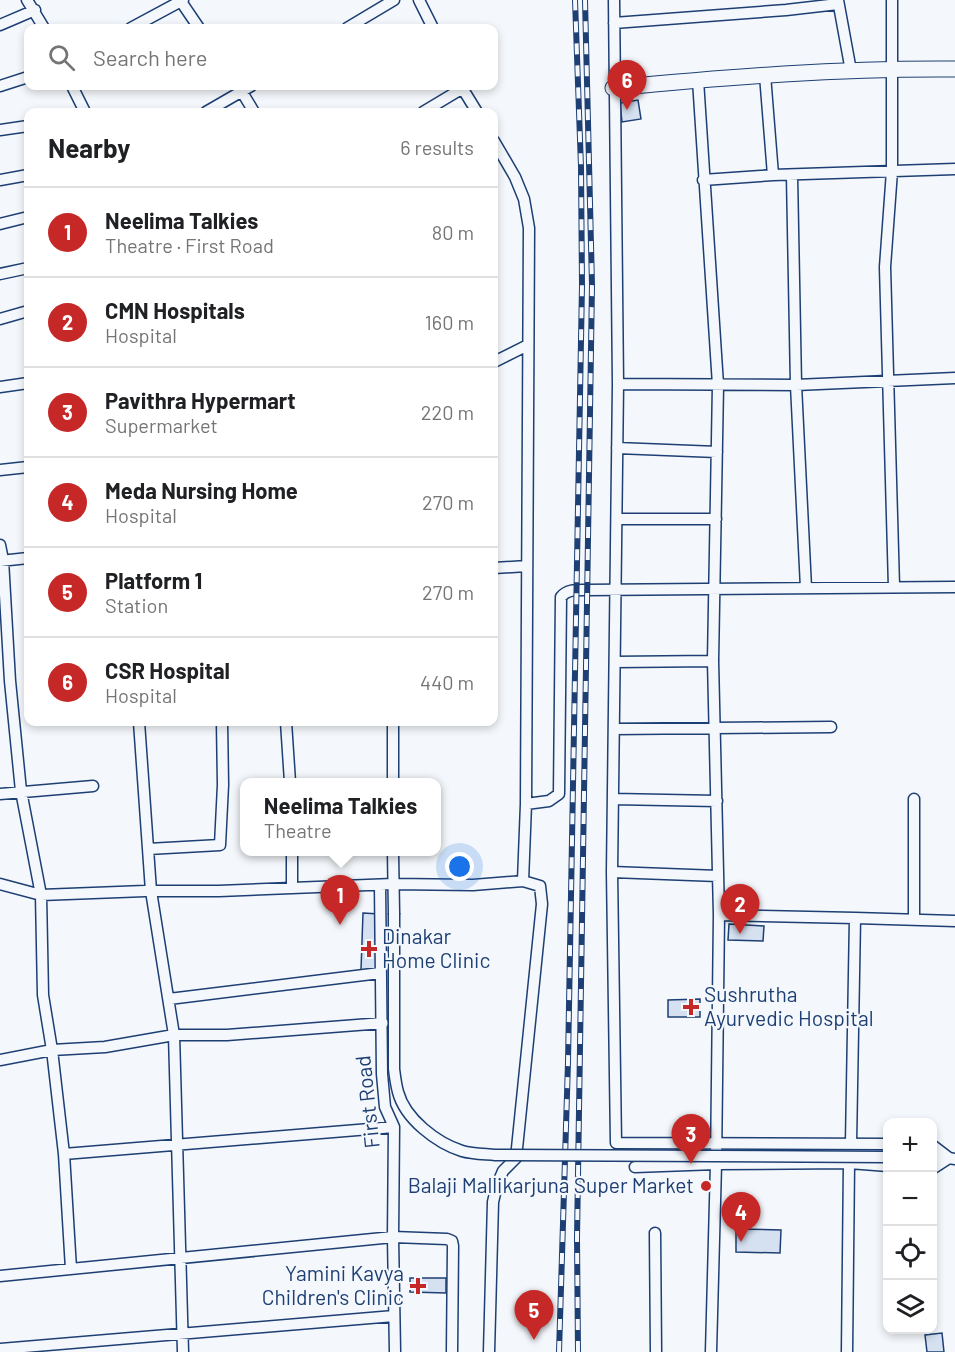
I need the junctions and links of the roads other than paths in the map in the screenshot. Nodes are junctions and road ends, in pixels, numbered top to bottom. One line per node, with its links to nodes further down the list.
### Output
1 (27, 0): 8 (street)
2 (181, 0): 10 (street); 11 (street)
3 (394, 0): 12 (street)
4 (419, 0): 13 (street)
5 (614, 0): 14 (street)
6 (892, 0): 16 (street)
7 (838, 2): 14 (street); 18 (street)
8 (34, 9): 9 (street); 15 (street)
9 (42, 24)
10 (137, 24)
11 (197, 24)
12 (354, 24)
13 (431, 24)
14 (614, 24): 23 (street)
15 (0, 25)
16 (891, 68): 17 (street); 18 (street); 38 (street)
17 (955, 69)
18 (851, 70): 19 (street)
19 (765, 75): 21 (street); 39 (street)
20 (24, 78): 22 (street)
21 (698, 80): 23 (street); 43 (street)
22 (0, 86)
23 (613, 88): 55 (street)
24 (74, 90): 29 (street)
25 (239, 90): 30 (street)
26 (245, 90): 31 (street)
27 (457, 90): 32 (street)
28 (464, 90): 33 (street)
29 (82, 108)
30 (212, 108)
31 (252, 108)
32 (429, 108)
33 (475, 108)
34 (24, 127): 35 (street)
35 (0, 130)
36 (498, 148): 50 (street)
37 (955, 169): 38 (street)
38 (892, 171): 41 (street); 53 (street)
39 (773, 175): 41 (street); 43 (street)
40 (24, 176): 42 (street)
41 (792, 176): 57 (street)
42 (0, 180)
43 (703, 180): 56 (street)
44 (24, 218): 45 (street)
45 (0, 224)
46 (24, 269): 47 (street)
47 (0, 274)
48 (24, 311): 49 (street)
49 (0, 319)
50 (528, 345): 51 (street); 68 (street)
51 (498, 360)
52 (955, 378): 53 (street)
53 (888, 382): 57 (street); 70 (street)
54 (24, 384): 58 (street)
55 (618, 384): 56 (street); 59 (street)
56 (718, 385): 57 (street); 60 (street)
57 (796, 385): 73 (street)
58 (0, 387)
59 (617, 448): 60 (street); 63 (street)
60 (717, 452): 64 (street)
61 (24, 467): 62 (street)
62 (0, 470)
63 (617, 519): 64 (street); 74 (street)
64 (716, 519): 72 (street)
65 (0, 545): 67 (street)
66 (24, 558): 67 (street)
67 (2, 560): 77 (street)
68 (527, 566): 69 (street); 93 (street)
69 (498, 568)
70 (894, 587): 71 (street); 73 (street)
71 (955, 587)
72 (714, 588): 73 (street); 74 (street); 75 (street)
73 (806, 588)
74 (614, 589): 76 (street); 93 (street)
75 (713, 661): 76 (street); 84 (street)
76 (615, 662): 83 (street)
77 (5, 681): 88 (street)
78 (139, 726): 94 (street)
79 (222, 726): 94 (street)
80 (286, 726): 85 (street)
81 (393, 726): 86 (street)
82 (831, 727): 84 (street)
83 (614, 729): 84 (street); 90 (street)
84 (715, 730): 92 (street)
85 (290, 778)
86 (393, 778)
87 (93, 786): 88 (street)
88 (21, 791): 89 (street); 105 (street)
89 (0, 794)
90 (613, 799): 92 (street); 97 (street)
91 (915, 799): 108 (street)
92 (717, 801): 98 (street)
93 (526, 804): 99 (street)
94 (148, 849): 104 (street)
95 (292, 856): 103 (street)
96 (393, 856): 101 (street)
97 (612, 872): 98 (street); 117 (street)
98 (718, 876): 106 (street)
99 (523, 881): 101 (street); 142 (street)
100 (0, 884): 105 (street)
101 (393, 884): 102 (street); 123 (street, bridge)
102 (380, 885): 103 (street); 110 (street, First Road)
103 (292, 888): 104 (street)
104 (151, 891): 105 (street); 111 (street)
105 (41, 895): 114 (street)
106 (719, 915): 107 (street); 117 (street)
107 (855, 918): 108 (street); 118 (street)
108 (914, 920): 109 (street)
109 (955, 921)
110 (380, 973): 111 (street); 112 (street, First Road)
111 (168, 999): 113 (street)
112 (383, 1023): 113 (street); 116 (street, First Road)
113 (174, 1035): 114 (street); 120 (street)
114 (52, 1050): 115 (street); 122 (street)
115 (0, 1060)
116 (394, 1127): 120 (street); 132 (street, First Road)
117 (716, 1143): 118 (street); 127 (street)
118 (851, 1143): 119 (street)
119 (883, 1144)
120 (176, 1145): 122 (street); 133 (street)
121 (937, 1148): 125 (street)
122 (64, 1154): 134 (street)
123 (883, 1157)
124 (937, 1158): 125 (street)
125 (952, 1159): 130 (street)
126 (849, 1163): 127 (street); 128 (street); 145 (street)
127 (716, 1164): 129 (street); 144 (street)
128 (883, 1166)
129 (635, 1167)
130 (937, 1167)
131 (655, 1233): 143 (street)
132 (393, 1237): 133 (street); 136 (street, First Road); 141 (street)
133 (180, 1258): 134 (street); 137 (street)
134 (71, 1269): 135 (street)
135 (0, 1276)
136 (394, 1316): 137 (street); 140 (street, First Road)
137 (182, 1332): 138 (street); 139 (street)
138 (0, 1349)
139 (183, 1352)
140 (395, 1352)
141 (452, 1352)
142 (489, 1352)
143 (656, 1352)
144 (711, 1352)
145 (847, 1352)

